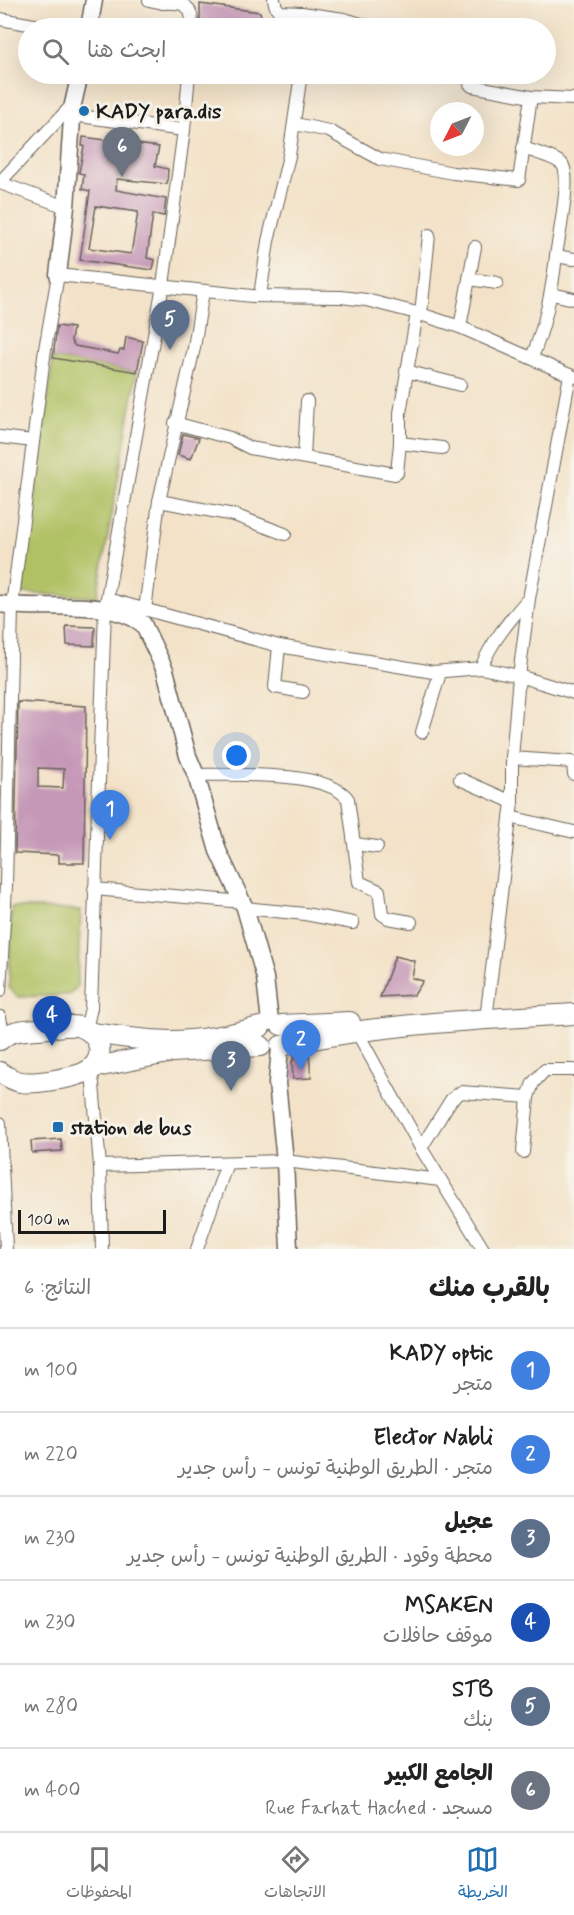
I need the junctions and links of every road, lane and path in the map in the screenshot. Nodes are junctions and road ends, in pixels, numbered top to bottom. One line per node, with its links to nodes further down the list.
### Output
1 (94, 0): 6 (street)
2 (149, 0): 4 (street)
3 (274, 0): 5 (street)
4 (164, 2): 7 (street)
5 (302, 13): 8 (street); 9 (street)
6 (91, 18)
7 (193, 18)
8 (302, 18)
9 (337, 18)
10 (0, 19): 11 (street)
11 (18, 22)
12 (78, 84): 18 (street)
13 (188, 84): 20 (street)
14 (300, 84): 19 (street)
15 (470, 84): 16 (street)
16 (531, 97): 17 (street); 21 (street)
17 (574, 99)
18 (73, 109): 20 (street); 22 (street); 24 (street)
19 (295, 124): 21 (street); 35 (street)
20 (184, 130): 32 (street)
21 (524, 148): 23 (street)
22 (0, 182): 24 (street)
23 (570, 195): 27 (street)
24 (66, 207): 29 (street)
25 (429, 235): 37 (street)
26 (475, 247): 30 (street)
27 (556, 256): 28 (street); 34 (street)
28 (574, 259)
29 (58, 275): 32 (street); 46 (street)
30 (470, 279): 31 (street); 38 (street)
31 (496, 283)
32 (163, 285): 33 (street); 53 (street)
33 (203, 291): 35 (street); 44 (street)
34 (552, 294): 36 (street); 39 (street)
35 (260, 296): 37 (street)
36 (574, 299)
37 (419, 314): 38 (street); 40 (street)
38 (460, 327): 39 (street)
39 (532, 357): 41 (street)
40 (406, 371): 42 (street); 47 (street)
41 (572, 376): 52 (street)
42 (460, 385)
43 (307, 401): 49 (street)
44 (175, 423): 49 (street); 50 (street)
45 (0, 437): 46 (street)
46 (33, 441): 54 (street)
47 (400, 442): 48 (street); 49 (street)
48 (442, 448)
49 (304, 457)
50 (159, 501): 51 (street); 55 (street)
51 (285, 534)
52 (529, 599): 57 (street); 59 (street)
53 (106, 604): 54 (street); 55 (street); 65 (street); 73 (street)
54 (6, 605): 72 (street)
55 (145, 610): 56 (street)
56 (279, 646): 58 (street); 60 (street)
57 (481, 668): 58 (street); 59 (street)
58 (440, 673): 62 (street)
59 (519, 676): 61 (street); 63 (street)
60 (303, 693)
61 (574, 693)
62 (422, 732)
63 (512, 758): 64 (street); 67 (street)
64 (574, 774)
65 (196, 775): 70 (street); 74 (street)
66 (460, 779): 67 (street)
67 (512, 801): 68 (street)
68 (510, 817): 69 (street); 79 (street)
69 (574, 832)
70 (355, 844): 71 (street); 76 (street)
71 (378, 847)
72 (3, 886): 77 (street)
73 (94, 889): 74 (street); 82 (street)
74 (244, 905): 75 (street); 85 (street)
75 (352, 922)
76 (411, 922)
77 (0, 991)
78 (574, 1006): 79 (main road)
79 (487, 1011): 85 (main road)
80 (574, 1014): 83 (main road)
81 (0, 1017): 84 (street)
82 (88, 1031): 84 (main road); 85 (main road); 86 (main road)
83 (357, 1032): 85 (main road); 91 (street)
84 (2, 1038)
85 (272, 1038): 86 (main road); 93 (street)
86 (89, 1070): 88 (main road); 95 (street)
87 (574, 1070): 89 (street)
88 (1, 1076)
89 (528, 1097): 91 (street); 92 (street)
90 (0, 1123): 96 (street)
91 (421, 1148): 97 (street)
92 (523, 1152)
93 (285, 1161): 94 (street); 97 (street); 101 (street)
94 (227, 1163): 95 (street); 100 (street)
95 (100, 1166): 99 (street)
96 (1, 1176): 98 (street)
97 (440, 1180): 102 (street)
98 (6, 1249)
99 (102, 1249)
100 (197, 1249)
101 (289, 1249)
102 (483, 1249)

